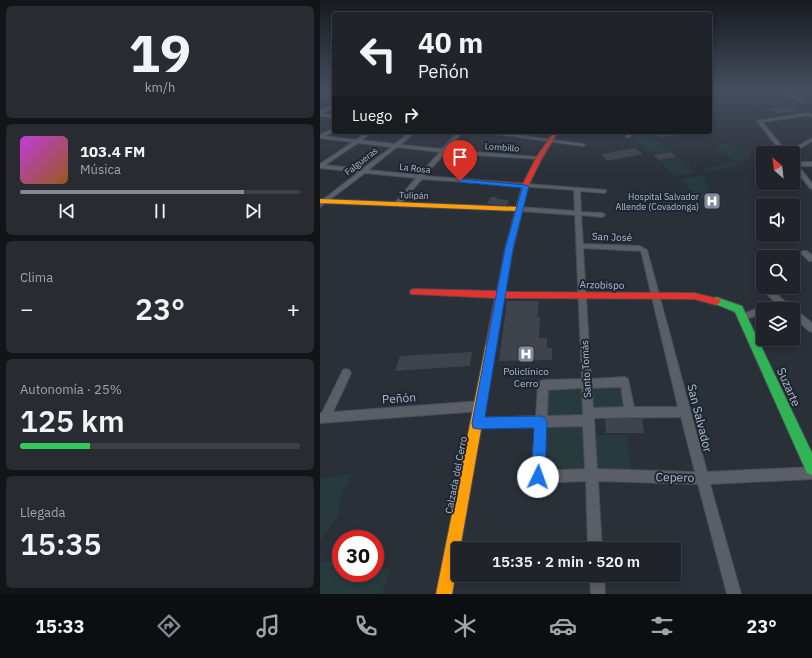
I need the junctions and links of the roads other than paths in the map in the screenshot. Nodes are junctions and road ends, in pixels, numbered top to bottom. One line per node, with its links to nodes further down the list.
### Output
1 (791, 117): 14 (street)
2 (332, 130): 8 (street)
3 (368, 134): 11 (street)
4 (410, 134): 12 (street, Falgueras)
5 (458, 134): 16 (street)
6 (500, 134): 10 (street)
7 (554, 134): 10 (street, Calzada del Cerro)
8 (320, 137): 11 (street, Lombillo)
9 (812, 139): 15 (street)
10 (550, 140): 13 (street); 17 (street, Calzada del Cerro)
11 (357, 141): 12 (street, Lombillo); 20 (street)
12 (396, 145): 16 (street, Lombillo); 21 (street, Falgueras)
13 (583, 145)
14 (779, 146)
15 (800, 146)
16 (443, 151): 17 (street, Lombillo); 23 (street)
17 (539, 158): 24 (street, Calzada del Cerro)
18 (800, 164): 19 (street)
19 (811, 165)
20 (320, 166): 21 (street, La Rosa)
21 (362, 172): 23 (street, La Rosa); 28 (street, Falgueras)
22 (800, 172): 25 (street)
23 (418, 177): 24 (street, La Rosa); 29 (street)
24 (525, 186): 26 (street, La Rosa); 30 (street, Calzada del Cerro)
25 (812, 187)
26 (577, 189): 27 (street, La Rosa); 31 (street, Santo Tomás)
27 (604, 191)
28 (322, 202): 29 (street, Tulipán)
29 (396, 205): 30 (street, Tulipán)
30 (519, 209): 31 (street, Tulipán); 39 (street, Calzada del Cerro)
31 (578, 213): 32 (street, Tulipán); 33 (street, Santo Tomás)
32 (602, 215)
33 (580, 246): 34 (street, San José); 40 (street, Santo Tomás)
34 (642, 248): 41 (street, San Salvador)
35 (804, 253): 36 (street)
36 (812, 259)
37 (414, 292): 39 (street, Arzobispo)
38 (771, 294): 42 (street)
39 (501, 295): 40 (street, Arzobispo); 49 (street, Calzada del Cerro)
40 (581, 296): 41 (street, Arzobispo); 48 (street, Santo Tomás)
41 (656, 296): 44 (street, Arzobispo); 50 (street, San Salvador)
42 (780, 302)
43 (756, 312): 44 (street)
44 (744, 317): 56 (street, Suzarte)
45 (800, 318): 46 (street)
46 (812, 328)
47 (346, 373): 53 (street)
48 (587, 384): 51 (street); 52 (street, Santo Tomás); 54 (street)
49 (481, 406): 53 (street, Peñón); 55 (street, Calzada del Cerro)
50 (685, 412): 51 (street); 59 (street, San Salvador)
51 (630, 413): 52 (street)
52 (588, 417): 54 (street); 58 (street, Santo Tomás)
53 (322, 418)
54 (541, 422): 55 (street); 58 (street, Cepero)
55 (478, 423): 62 (street, Calzada del Cerro)
56 (812, 468)
57 (812, 473): 59 (street, Cepero)
58 (591, 475): 59 (street, Cepero); 60 (street, Santo Tomás)
59 (702, 478): 64 (street, San Salvador)
60 (596, 542)
61 (597, 582): 63 (street)
62 (444, 594)
63 (598, 594)
64 (734, 594)

